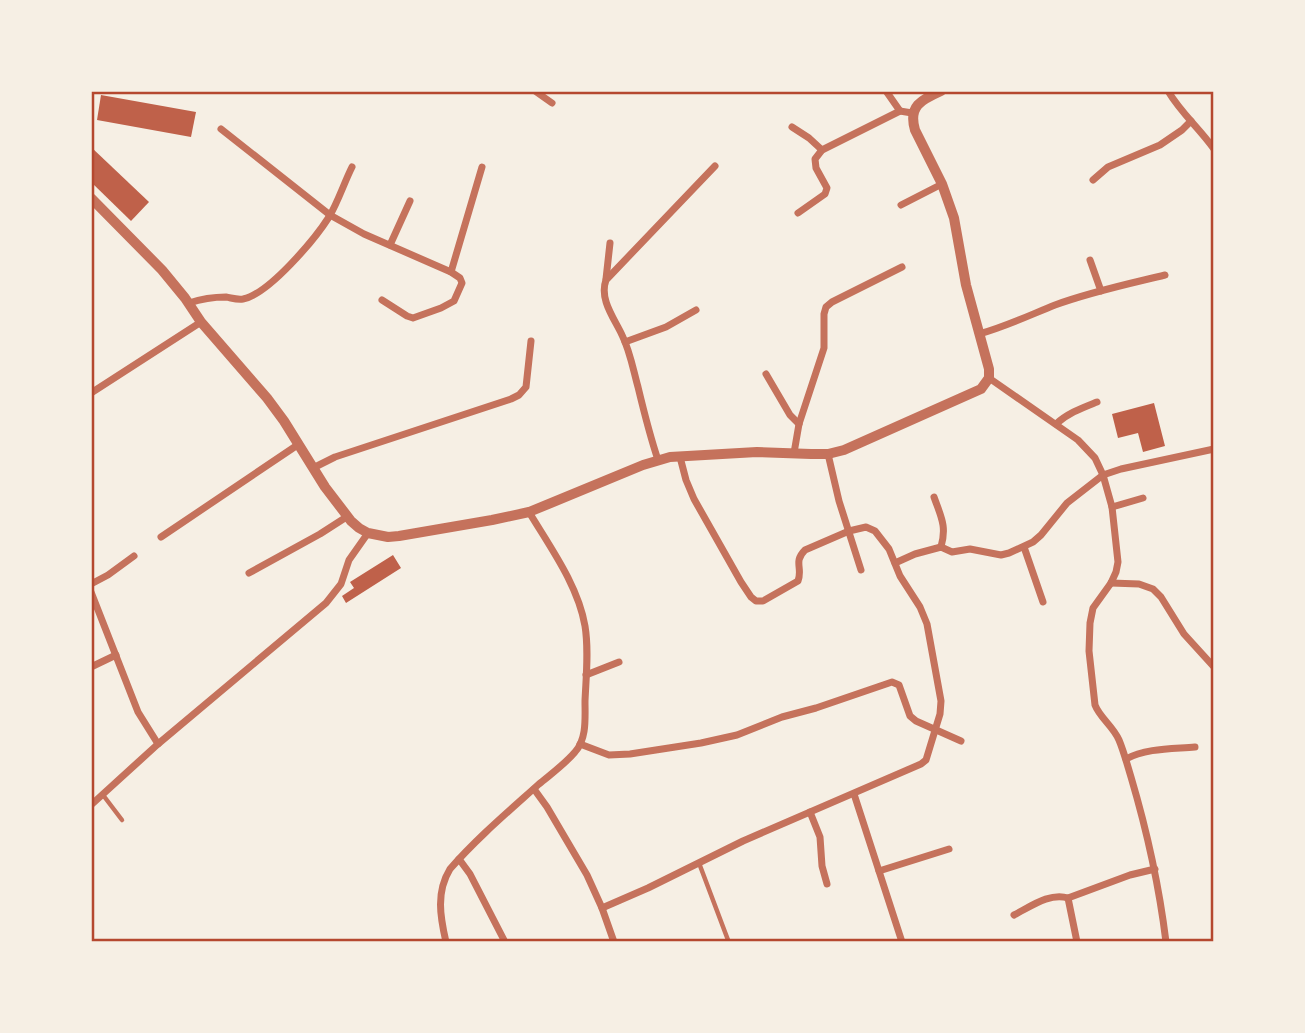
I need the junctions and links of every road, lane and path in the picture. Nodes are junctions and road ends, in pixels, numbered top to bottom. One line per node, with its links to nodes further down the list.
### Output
1 (535, 91): 5 (street)
2 (886, 91): 6 (street)
3 (941, 91): 7 (street)
4 (1168, 91): 8 (street)
5 (552, 103)
6 (900, 111): 7 (street); 12 (street)
7 (912, 113): 17 (street)
8 (1191, 121): 11 (street); 16 (street)
9 (792, 127): 12 (street)
10 (221, 129): 22 (street)
11 (1214, 149)
12 (822, 150): 21 (street)
13 (715, 166): 29 (street)
14 (352, 167): 22 (street)
15 (482, 167): 27 (street)
16 (1093, 180)
17 (942, 184): 20 (street); 35 (street)
18 (91, 198): 32 (street)
19 (410, 201): 24 (street)
20 (901, 205)
21 (798, 213)
22 (330, 215): 24 (street); 32 (street)
23 (610, 243): 29 (street)
24 (390, 245): 27 (street)
25 (1090, 260): 30 (street)
26 (902, 267): 42 (street)
27 (451, 272): 31 (street)
28 (1165, 275): 30 (street)
29 (606, 280): 37 (street)
30 (1101, 291): 35 (street)
31 (382, 300)
32 (189, 303): 34 (street)
33 (696, 310): 37 (street)
34 (201, 322): 40 (street); 44 (street)
35 (979, 334): 39 (street)
36 (531, 341): 50 (street)
37 (625, 342): 49 (street)
38 (766, 374): 42 (street)
39 (989, 379): 43 (street); 47 (street)
40 (91, 393)
41 (1097, 402): 43 (street)
42 (799, 424): 46 (street)
43 (1056, 424): 51 (street)
44 (299, 444): 50 (street); 59 (street)
45 (1214, 449): 51 (street)
46 (794, 453): 47 (street); 48 (street)
47 (828, 454): 57 (street)
48 (680, 457): 49 (street); 57 (street)
49 (658, 460): 55 (street)
50 (313, 468): 56 (street)
51 (1103, 475): 54 (street); 61 (street)
52 (934, 497): 60 (street)
53 (1143, 498): 54 (street)
54 (1112, 507): 66 (street)
55 (529, 512): 58 (street); 74 (street)
56 (348, 516): 58 (street); 65 (street)
57 (849, 531): 63 (street); 64 (street)
58 (368, 533): 77 (street)
59 (161, 537)
60 (941, 547): 61 (street); 63 (street)
61 (1024, 547): 69 (street)
62 (134, 556): 67 (street)
63 (895, 563): 75 (street)
64 (861, 570)
65 (249, 573)
66 (1111, 583): 73 (street); 80 (street)
67 (91, 584)
68 (91, 592): 70 (street)
69 (1044, 602)
70 (116, 655): 72 (street); 77 (street)
71 (619, 662): 74 (street)
72 (91, 667)
73 (1214, 667)
74 (586, 675): 78 (street)
75 (936, 730): 76 (street); 78 (street); 82 (street)
76 (961, 741)
77 (158, 744): 83 (street)
78 (580, 744): 81 (street)
79 (1195, 747): 80 (street)
80 (1126, 759): 90 (street)
81 (534, 789): 88 (street); 94 (street)
82 (854, 794): 85 (street); 91 (street)
83 (103, 795): 84 (street); 86 (lane)
84 (91, 805)
85 (810, 812): 89 (street); 92 (street)
86 (122, 820)
87 (949, 849): 91 (street)
88 (459, 859): 97 (street); 98 (street)
89 (699, 863): 94 (street); 96 (lane)
90 (1156, 869): 93 (street); 102 (street)
91 (879, 871): 100 (street)
92 (827, 884)
93 (1068, 898): 95 (street); 101 (street)
94 (602, 908): 99 (street)
95 (1014, 915)
96 (728, 940)
97 (446, 942)
98 (505, 942)
99 (614, 942)
100 (902, 942)
101 (1077, 942)
102 (1166, 942)

